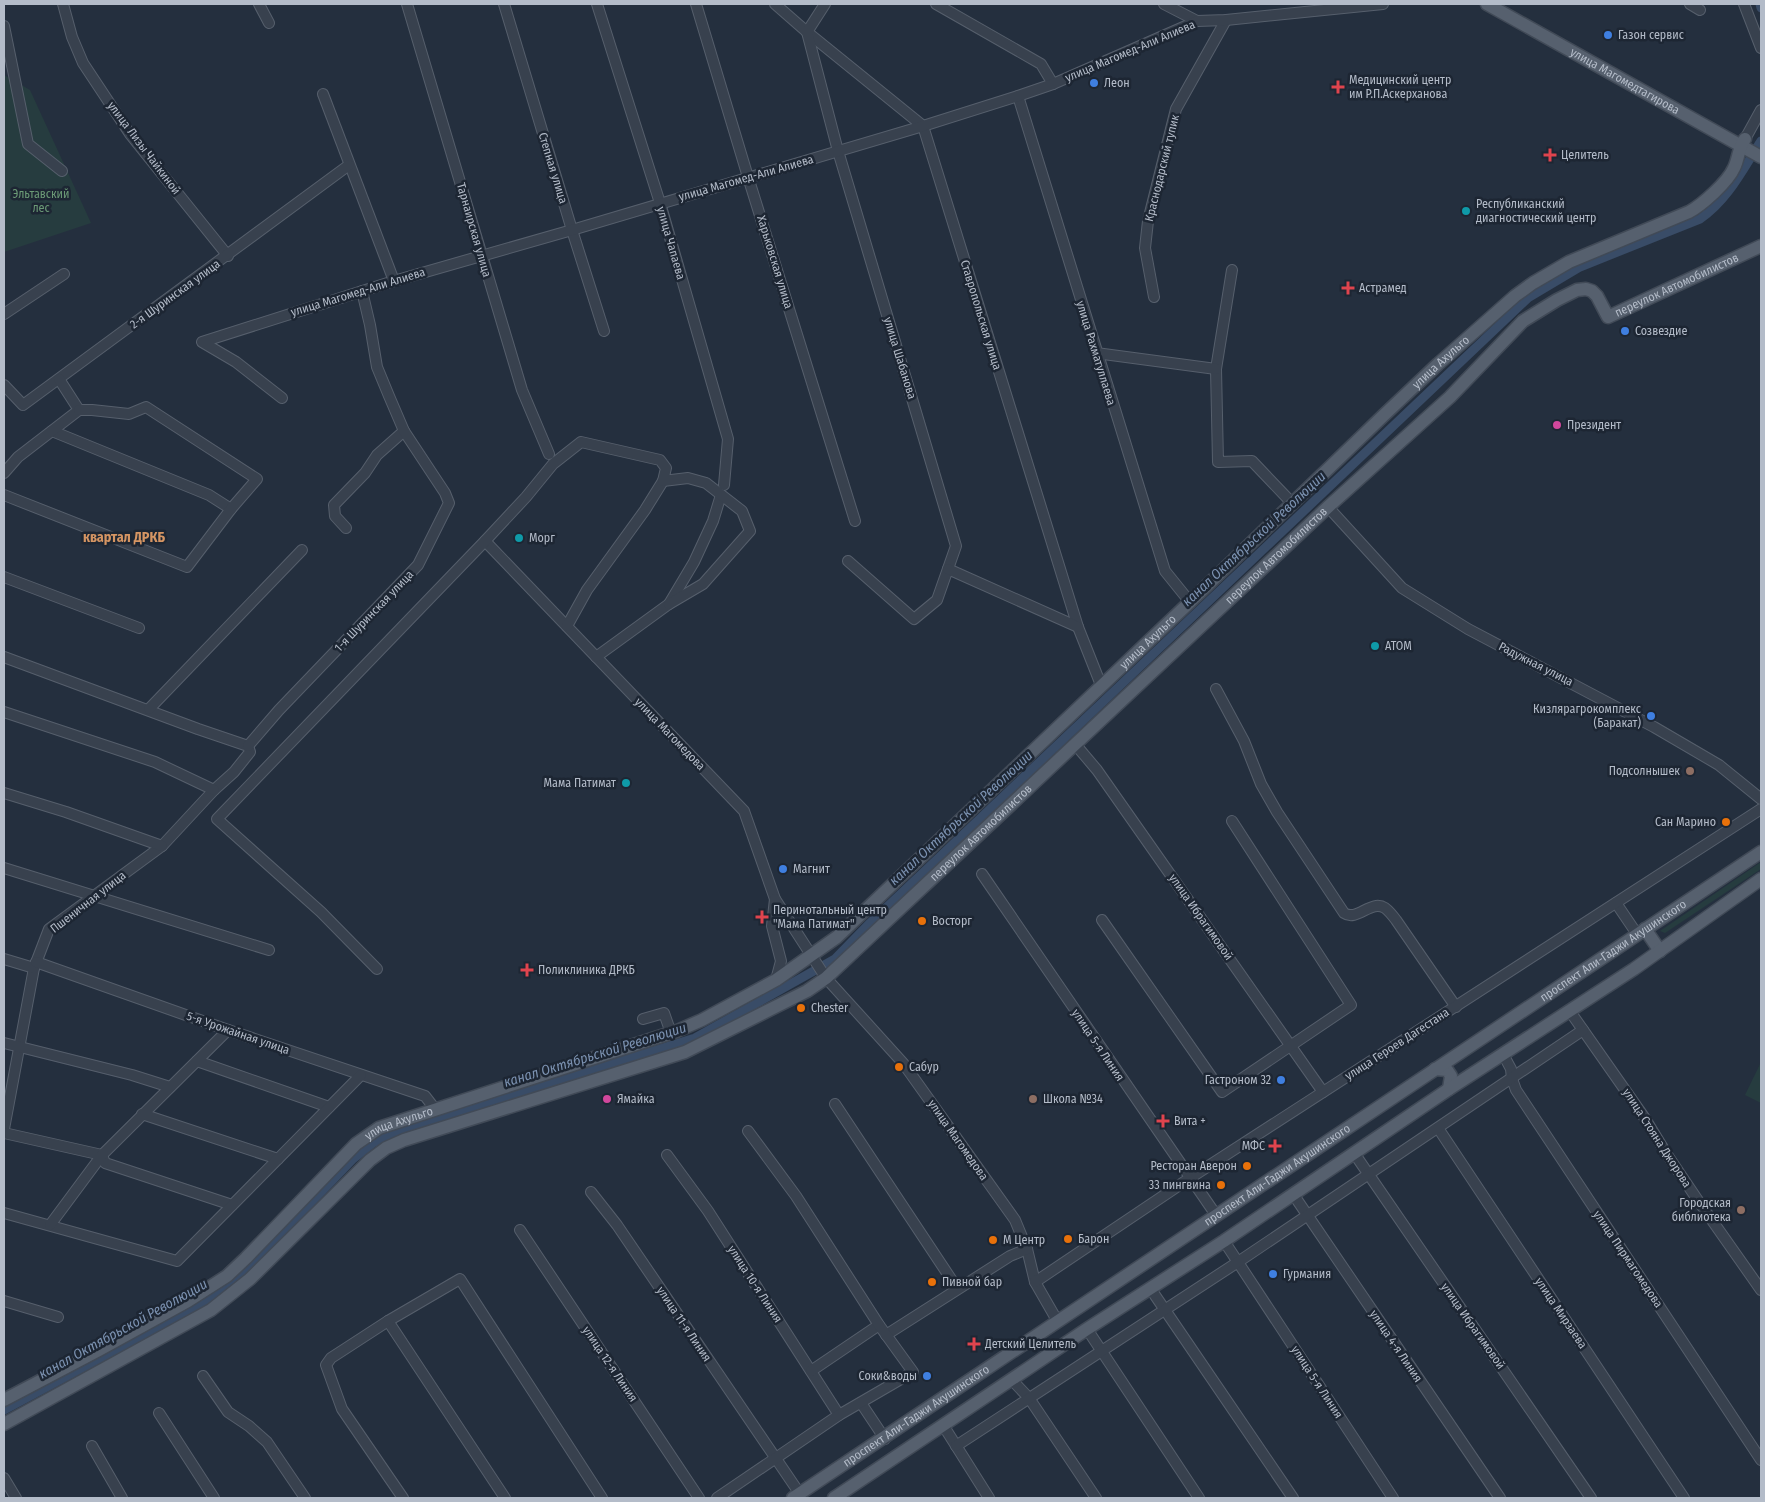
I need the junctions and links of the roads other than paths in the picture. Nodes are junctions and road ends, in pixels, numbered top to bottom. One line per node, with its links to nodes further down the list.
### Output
1 (63, 4): 39 (street, улица Лизы Чайкиной)
2 (259, 4): 21 (street)
3 (408, 4): 40 (street, Тарнаирская улица)
4 (504, 4): 37 (street, Степная улица)
5 (597, 4): 36 (street, улица Чапаева)
6 (696, 4): 35 (street, Харьковская улица)
7 (776, 4): 23 (street)
8 (825, 4): 23 (street)
9 (936, 4): 25 (street)
10 (1164, 4): 20 (street)
11 (1319, 4): 17 (street)
12 (1383, 4): 17 (street, улица Магомед-Али Алиева)
13 (1487, 4): 30 (main road, улица Магомедтагирова)
14 (1505, 4): 30 (main road, улица Магомедтагирова)
15 (1690, 4): 18 (street)
16 (1744, 4): 24 (street)
17 (1329, 10): 19 (street, улица Магомед-Али Алиева)
18 (1700, 10)
19 (1226, 20): 20 (street, улица Магомед-Али Алиева); 45 (street, Краснодарский тупик)
20 (1197, 21): 25 (street, улица Магомед-Али Алиева)
21 (269, 23)
22 (4, 26): 34 (street)
23 (807, 32): 29 (street); 31 (street, улица Шабанова)
24 (1761, 48)
25 (1053, 84): 27 (street, улица Магомед-Али Алиева)
26 (323, 94): 33 (street)
27 (1018, 96): 29 (street, улица Магомед-Али Алиева); 48 (street, улица Рахматуллаева)
28 (1761, 110): 30 (street)
29 (923, 126): 31 (street, улица Магомед-Али Алиева); 74 (street, Ставропольская улица)
30 (1748, 145): 32 (main road, улица Магомедтагирова); 61 (main road, улица Ахульго)
31 (838, 151): 35 (street, улица Магомед-Али Алиева); 69 (street, улица Шабанова)
32 (1761, 157)
33 (349, 165): 39 (street, 2-я Шуринская улица); 43 (street)
34 (62, 171)
35 (748, 177): 36 (street, улица Магомед-Али Алиева); 64 (street, Харьковская улица)
36 (660, 203): 37 (street, улица Магомед-Али Алиева); 59 (street, улица Чапаева)
37 (572, 230): 40 (street, улица Магомед-Али Алиева); 47 (street, Степная улица)
38 (1761, 246): 62 (main road, переулок Автомобилистов)
39 (228, 256): 50 (street, 2-я Шуринская улица)
40 (482, 256): 43 (street, улица Магомед-Али Алиева); 56 (street, Тарнаирская улица)
41 (1232, 270): 49 (street)
42 (64, 274): 46 (street)
43 (394, 281): 44 (street, улица Магомед-Али Алиева)
44 (362, 291): 52 (street, улица Магомед-Али Алиева); 55 (street, 1-я Шуринская улица)
45 (1154, 297)
46 (4, 314)
47 (604, 331)
48 (1096, 353): 49 (street); 71 (street, улица Рахматуллаева)
49 (1216, 369): 61 (street)
50 (59, 379): 51 (street, 2-я Шуринская улица); 53 (street)
51 (4, 385)
52 (282, 398)
53 (79, 410): 54 (street); 63 (street)
54 (52, 431): 57 (street); 63 (street)
55 (404, 431): 65 (street); 83 (street, 1-я Шуринская улица)
56 (549, 454)
57 (4, 473)
58 (663, 481): 59 (street); 66 (street); 73 (street)
59 (722, 490): 72 (street, улица Чапаева); 72 (street)
60 (4, 495): 63 (street)
61 (1292, 503): 71 (main road, улица Ахульго)
62 (1328, 507): 82 (main road, переулок Автомобилистов); 86 (street, Радужная улица)
63 (231, 509)
64 (855, 520)
65 (346, 528)
66 (485, 541): 73 (street, улица Магомедова); 104 (street)
67 (302, 550): 80 (street)
68 (848, 561): 69 (street, улица Шабанова)
69 (948, 569): 74 (street)
70 (4, 576): 75 (street)
71 (1190, 602): 78 (main road, улица Ахульго)
72 (669, 604): 77 (street)
73 (567, 626): 77 (street, улица Магомедова)
74 (1078, 627): 78 (street, Ставропольская улица)
75 (139, 628)
76 (4, 657): 80 (street)
77 (596, 657): 95 (street, улица Магомедова)
78 (1101, 685): 101 (main road, улица Ахульго)
79 (1216, 689): 107 (street)
80 (149, 709): 83 (street)
81 (4, 712): 84 (street)
82 (1075, 744): 105 (main road, переулок Автомобилистов); 114 (street, улица Ибрагимовой)
83 (249, 749): 84 (street, Пшеничная улица)
84 (214, 790): 89 (street, Пшеничная улица)
85 (4, 793): 89 (street)
86 (1761, 799)
87 (1761, 808): 96 (street, улица Героев Дагестана)
88 (1232, 821): 114 (street)
89 (162, 846): 94 (street, Пшеничная улица)
90 (1761, 852): 98 (main road, проспект Али-Гаджи Акушинского)
91 (4, 868): 94 (street)
92 (982, 874): 136 (street, улица 5-я Линия)
93 (1761, 879): 100 (main road, проспект Али-Гаджи Акушинского)
94 (94, 896): 99 (street); 103 (street, Пшеничная улица)
95 (775, 899): 101 (street, улица Магомедова); 106 (street)
96 (1616, 903): 98 (street); 107 (street, улица Героев Дагестана)
97 (1102, 920): 114 (street)
98 (1641, 932): 100 (main road); 118 (main road, проспект Али-Гаджи Акушинского)
99 (269, 950)
100 (1660, 951): 108 (main road, проспект Али-Гаджи Акушинского)
101 (813, 958): 105 (street, улица Магомедова); 106 (main road, улица Ахульго)
102 (4, 959): 103 (street, 5-я Урожайная улица)
103 (35, 965): 110 (street, 5-я Урожайная улица); 115 (street, Пшеничная улица)
104 (377, 969)
105 (826, 978): 146 (street, улица Магомедова); 169 (main road, переулок Автомобилистов)
106 (776, 980): 112 (main road, улица Ахульго)
107 (1456, 1007): 123 (street, улица Героев Дагестана)
108 (1569, 1010): 111 (street, улица Стояна Джорова); 116 (main road, проспект Али-Гаджи Акушинского)
109 (643, 1019): 112 (street)
110 (228, 1030): 117 (street); 119 (street, 5-я Урожайная улица)
111 (1583, 1030): 120 (street); 151 (street, улица Стояна Джорова)
112 (670, 1033): 126 (main road, улица Ахульго)
113 (4, 1043): 115 (street)
114 (1292, 1046): 123 (street, улица Ибрагимовой)
115 (20, 1047): 121 (street); 129 (street, Пшеничная улица)
116 (1503, 1054): 120 (street, улица Пирмагомедова); 122 (main road, проспект Али-Гаджи Акушинского)
117 (197, 1061): 121 (street); 125 (street)
118 (1435, 1069): 122 (main road); 141 (main road, проспект Али-Гаджи Акушинского)
119 (362, 1075): 125 (street); 126 (street, 5-я Урожайная улица)
120 (1512, 1079): 128 (street); 175 (street, улица Пирмагомедова)
121 (170, 1087): 127 (street)
122 (1449, 1089): 131 (main road, проспект Али-Гаджи Акушинского)
123 (1323, 1092): 136 (street, улица Героев Дагестана)
124 (835, 1104): 149 (street)
125 (329, 1107): 134 (street)
126 (435, 1109): 165 (main road, улица Ахульго)
127 (142, 1114): 132 (street); 134 (street)
128 (1438, 1128): 135 (street); 195 (street, улица Мирзаева)
129 (4, 1131): 132 (street)
130 (748, 1131): 157 (street)
131 (1354, 1153): 135 (street, улица Ибрагимовой); 138 (main road, проспект Али-Гаджи Акушинского)
132 (102, 1155): 139 (street); 143 (street)
133 (667, 1155): 161 (street, улица 10-я Линия)
134 (278, 1159): 139 (street)
135 (1368, 1174): 142 (street); 194 (street, улица Ибрагимовой)
136 (1190, 1178): 141 (street, улица 5-я Линия); 148 (street, улица Героев Дагестана)
137 (591, 1192): 174 (street, улица 11-я Линия)
138 (1293, 1194): 142 (street, улица 4-я Линия); 145 (main road, проспект Али-Гаджи Акушинского)
139 (232, 1205): 143 (street)
140 (4, 1213): 143 (street)
141 (1216, 1215): 156 (main road, проспект Али-Гаджи Акушинского)
142 (1308, 1215): 147 (street); 193 (street, улица 4-я Линия)
143 (50, 1226)
144 (520, 1230): 185 (street, улица 12-я Линия)
145 (1224, 1241): 147 (street, улица 5-я Линия); 150 (main road, проспект Али-Гаджи Акушинского)
146 (1027, 1250): 148 (street, улица Магомедова); 149 (street)
147 (1238, 1262): 153 (street); 192 (street, улица 5-я Линия)
148 (1035, 1282): 156 (street, улица Магомедова)
149 (957, 1288): 159 (street)
150 (1150, 1288): 153 (street); 158 (main road, проспект Али-Гаджи Акушинского)
151 (1761, 1290)
152 (4, 1301): 154 (street)
153 (1165, 1309): 160 (street); 191 (street)
154 (58, 1317)
155 (388, 1321): 182 (street); 183 (street); 184 (street)
156 (1058, 1322): 171 (main road, проспект Али-Гаджи Акушинского)
157 (880, 1324): 159 (street); 161 (street)
158 (1087, 1329): 160 (street); 163 (main road, проспект Али-Гаджи Акушинского)
159 (886, 1334): 166 (street)
160 (1102, 1351): 164 (street); 190 (street)
161 (811, 1371): 168 (street, улица 10-я Линия)
162 (203, 1376): 181 (street)
163 (1012, 1380): 164 (street); 170 (main road, проспект Али-Гаджи Акушинского)
164 (1029, 1398): 173 (street); 189 (street)
165 (4, 1400)
166 (861, 1403): 168 (street); 171 (street)
167 (159, 1413): 180 (street)
168 (839, 1415): 174 (street)
169 (4, 1424)
170 (942, 1425): 173 (street); 187 (main road, проспект Али-Гаджи Акушинского)
171 (884, 1439): 177 (main road, проспект Али-Гаджи Акушинского)
172 (92, 1446): 179 (street)
173 (956, 1446): 188 (street)
174 (776, 1459): 177 (street, улица 11-я Линия); 186 (street)
175 (1761, 1460)
176 (4, 1478): 178 (street)
177 (796, 1496)
178 (16, 1498)
179 (122, 1498)
180 (214, 1498)
181 (305, 1498)
182 (404, 1498)
183 (505, 1498)
184 (602, 1498)
185 (699, 1498)
186 (717, 1498)
187 (834, 1498)
188 (989, 1498)
189 (1096, 1498)
190 (1198, 1498)
191 (1293, 1498)
192 (1393, 1498)
193 (1500, 1498)
194 (1591, 1498)
195 (1684, 1498)

